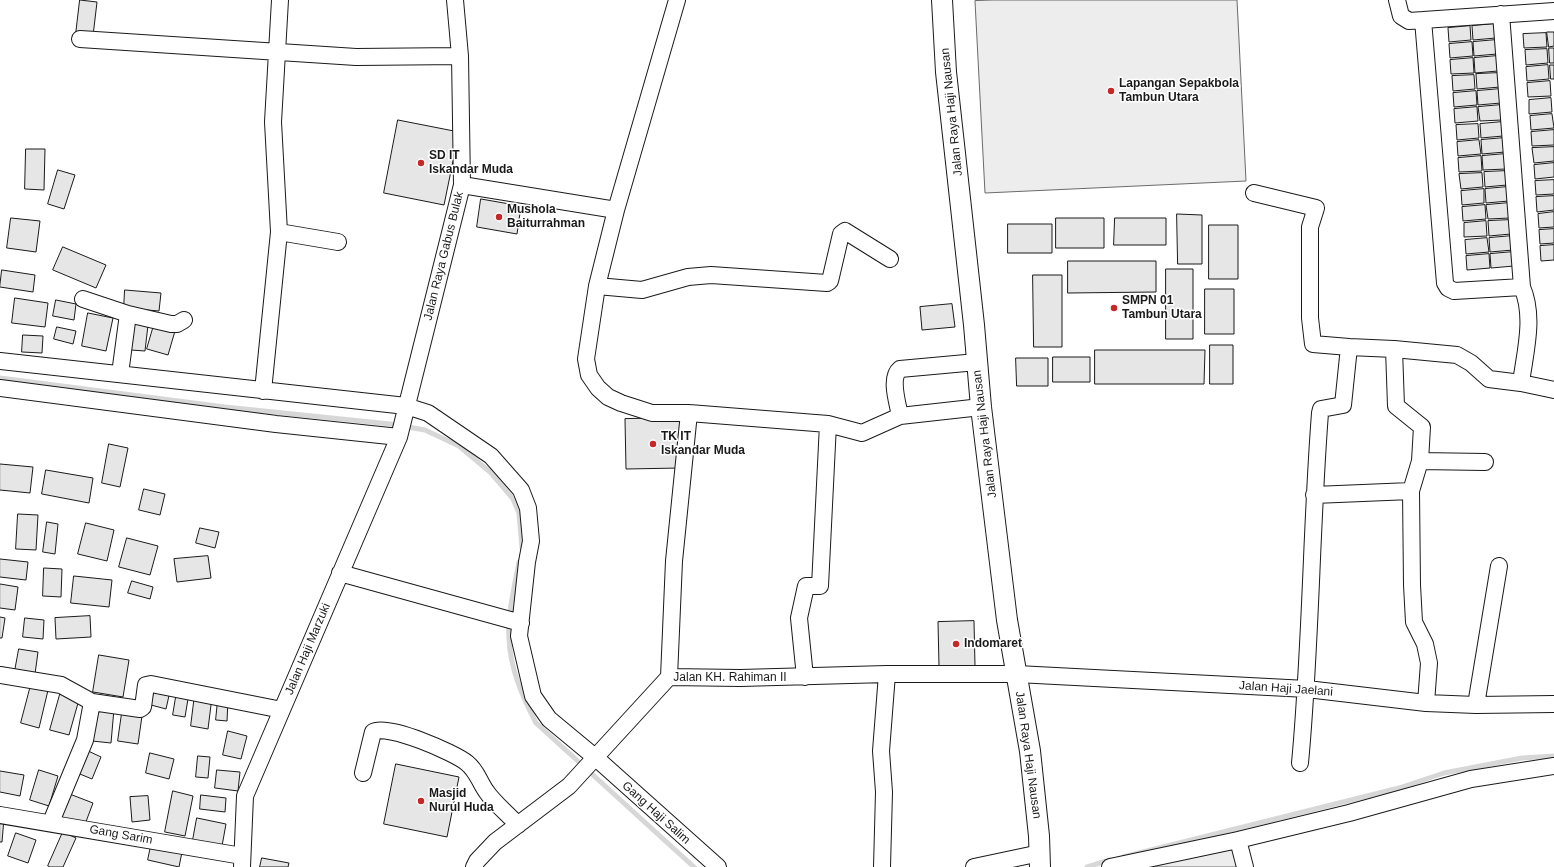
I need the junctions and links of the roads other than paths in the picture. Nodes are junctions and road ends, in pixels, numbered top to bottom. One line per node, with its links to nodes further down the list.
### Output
1 (280, 0): 10 (street)
2 (455, 0): 11 (street, Jalan Raya Gabus Bulak)
3 (677, 0): 14 (street)
4 (942, 0): 26 (street, Jalan Raya Haji Nausan)
5 (1397, 0): 8 (street)
6 (1554, 11): 7 (street)
7 (1501, 14): 8 (street); 19 (street)
8 (1424, 20): 19 (street)
9 (80, 39): 10 (street)
10 (278, 52): 11 (street); 15 (street)
11 (460, 56): 12 (street, Jalan Raya Gabus Bulak)
12 (462, 185): 14 (street); 32 (street, Jalan Raya Gabus Bulak)
13 (1254, 193): 23 (street)
14 (616, 210): 18 (street)
15 (279, 232): 16 (street); 31 (street)
16 (338, 242)
17 (890, 259): 18 (street)
18 (597, 286): 34 (street)
19 (1522, 287): 28 (street)
20 (83, 299): 21 (street)
21 (128, 314): 22 (street); 27 (street)
22 (184, 320)
23 (1349, 347): 24 (street); 41 (street)
24 (1394, 349): 28 (street); 38 (street)
25 (0, 361): 27 (street, Gang Haji Salim)
26 (977, 362): 33 (street, Jalan Raya Haji Nausan); 35 (street)
27 (120, 374): 31 (street, Gang Haji Salim)
28 (1521, 383): 30 (street)
29 (0, 388): 37 (street)
30 (1554, 390)
31 (263, 391): 32 (street, Gang Haji Salim)
32 (406, 406): 37 (street, Jalan Raya Gabus Bulak); 44 (street, Gang Haji Salim)
33 (981, 407): 35 (street); 46 (street, Jalan Raya Haji Nausan)
34 (689, 413): 36 (street); 48 (street)
35 (900, 416): 36 (street)
36 (828, 424): 49 (street)
37 (398, 437): 43 (street, Jalan Haji Marzuki)
38 (1420, 461): 39 (street); 40 (street)
39 (1485, 462)
40 (1411, 491): 41 (street); 52 (street)
41 (1314, 495): 50 (street)
42 (1500, 566): 54 (street)
43 (340, 573): 44 (street); 55 (street, Jalan Haji Marzuki)
44 (521, 623): 56 (street, Gang Haji Salim)
45 (887, 674): 46 (street, Jalan KH. Rahiman II); 49 (street, Jalan KH. Rahiman II); 68 (street)
46 (1017, 674): 50 (street, Jalan Haji Jaelani); 64 (street, Jalan Raya Haji Nausan)
47 (0, 675): 51 (street)
48 (669, 677): 49 (street, Jalan KH. Rahiman II); 56 (street, Jalan KH. Rahiman II)
49 (805, 677)
50 (1307, 689): 52 (street, Jalan Haji Jaelani); 57 (street)
51 (92, 702): 55 (street); 61 (street)
52 (1426, 703): 54 (street, Jalan Haji Jaelani)
53 (1554, 704): 54 (street, Jalan Haji Jaelani)
54 (1476, 705)
55 (282, 710): 65 (street, Jalan Haji Marzuki)
56 (596, 758): 62 (street, Jalan KH. Rahiman II); 67 (street, Gang Haji Salim)
57 (1300, 763)
58 (1554, 766): 63 (street)
59 (363, 773): 62 (street)
60 (0, 814): 61 (street, Gang Sarim)
61 (51, 822): 65 (street, Gang Sarim)
62 (518, 824): 66 (street, Jalan KH. Rahiman II)
63 (1238, 840): 70 (street); 71 (street)
64 (1040, 860): 69 (street)
65 (242, 862)
66 (474, 867)
67 (718, 867)
68 (882, 867)
69 (974, 867)
70 (1110, 867)
71 (1245, 867)

